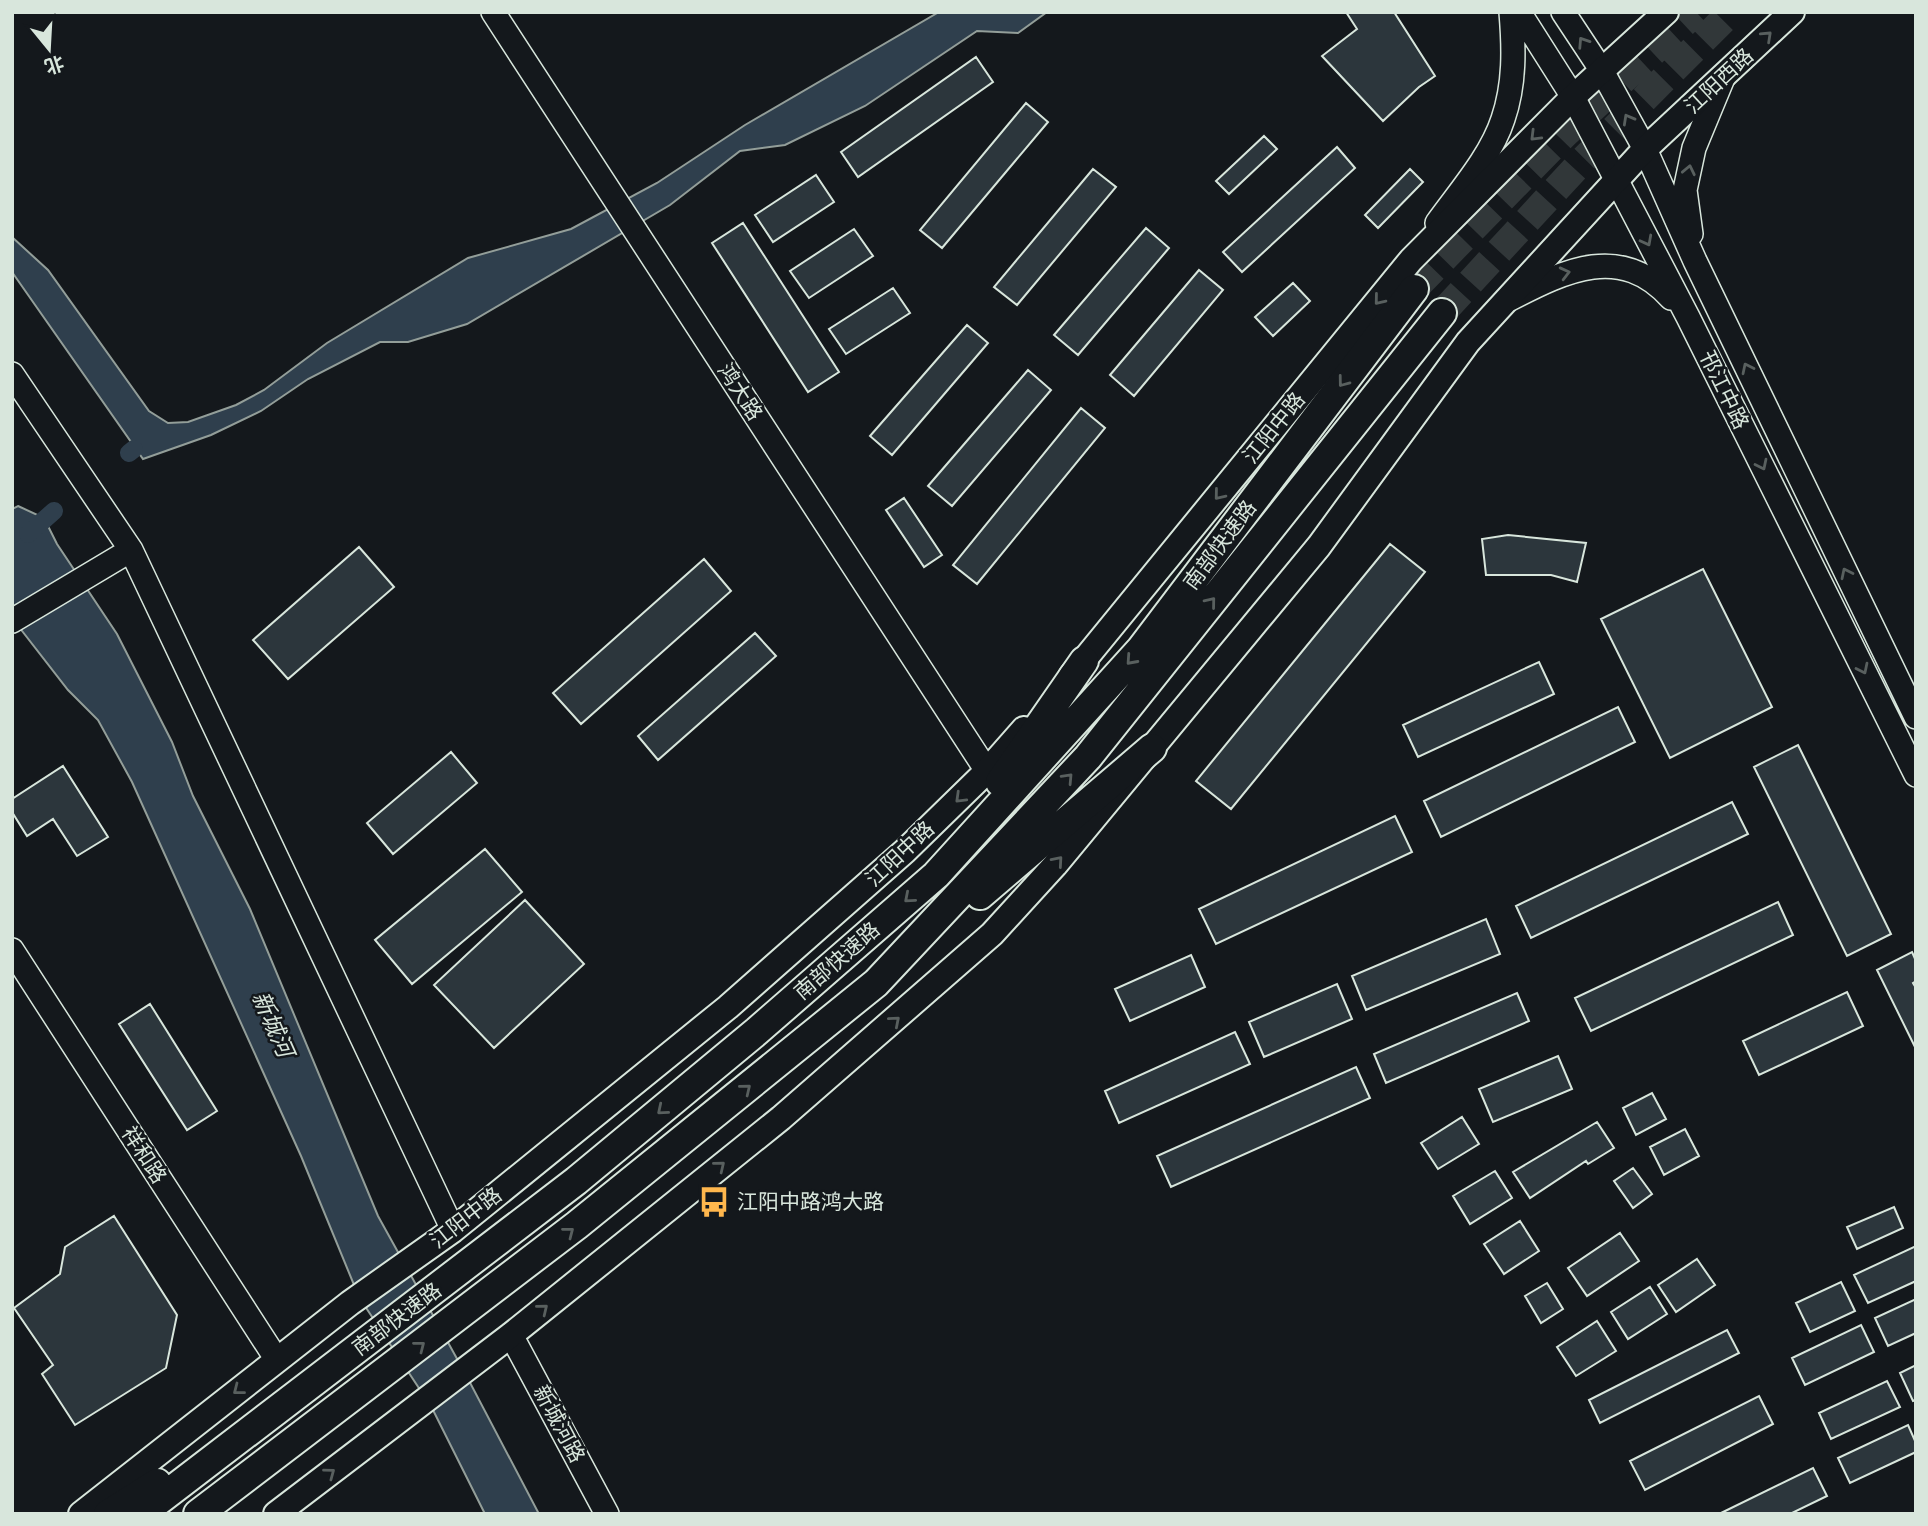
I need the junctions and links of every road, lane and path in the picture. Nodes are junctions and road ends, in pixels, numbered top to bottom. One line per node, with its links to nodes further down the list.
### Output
1 (493, 12): 24 (street, 鸿大路)
2 (1511, 12): 12 (street)
3 (1519, 12): 9 (street, 邗江中路)
4 (1563, 12): 7 (street, 邗江中路, one-way to 4)
5 (1666, 12): 7 (main road)
6 (1793, 12): 8 (main road, 江阳西路, one-way to 6)
7 (1602, 71): 9 (main road, 江阳中路); 10 (street, 邗江中路, one-way to 7)
8 (1723, 78): 10 (main road, 江阳西路); 13 (street, one-way to 8)
9 (1573, 97): 11 (street, 邗江中路); 12 (main road, 江阳中路, one-way to 12)
10 (1645, 149): 11 (main road); 13 (street, 邗江中路)
11 (1615, 181): 15 (main road); 17 (street, 邗江中路, one-way to 17)
12 (1411, 260): 21 (main road, 江阳中路, one-way to 21)
13 (1695, 261): 22 (street, 邗江中路, one-way to 13)
14 (1414, 289): 26 (highway, 南部快速路, one-way to 26)
15 (1504, 302): 17 (street, one-way to 17); 23 (main road)
16 (1442, 313): 28 (highway, 南部快速路, one-way to 16)
17 (1688, 317): 25 (street, 邗江中路, one-way to 25)
18 (12, 374): 19 (street)
19 (131, 550): 20 (street); 29 (street)
20 (12, 621)
21 (1084, 661): 24 (main road, 江阳中路); 26 (highway)
22 (1916, 717)
23 (1152, 748): 28 (highway); 30 (main road, one-way to 23)
24 (987, 771): 29 (main road, 江阳中路, one-way to 29)
25 (1916, 775)
26 (936, 875): 32 (highway, 南部快速路, one-way to 32)
27 (12, 950): 31 (street, 祥和路)
28 (876, 983): 33 (highway, 南部快速路, one-way to 28)
29 (453, 1230): 31 (main road, 江阳中路)
30 (511, 1335): 39 (main road, one-way to 30); 40 (street, 新城河路)
31 (277, 1360): 34 (main road, 江阳中路, one-way to 34)
32 (310, 1385): 35 (highway); 36 (highway, 南部快速路)
33 (332, 1412): 37 (highway, 南部快速路); 38 (highway)
34 (81, 1514)
35 (108, 1514)
36 (141, 1514)
37 (198, 1514)
38 (226, 1514)
39 (276, 1514)
40 (607, 1514)

